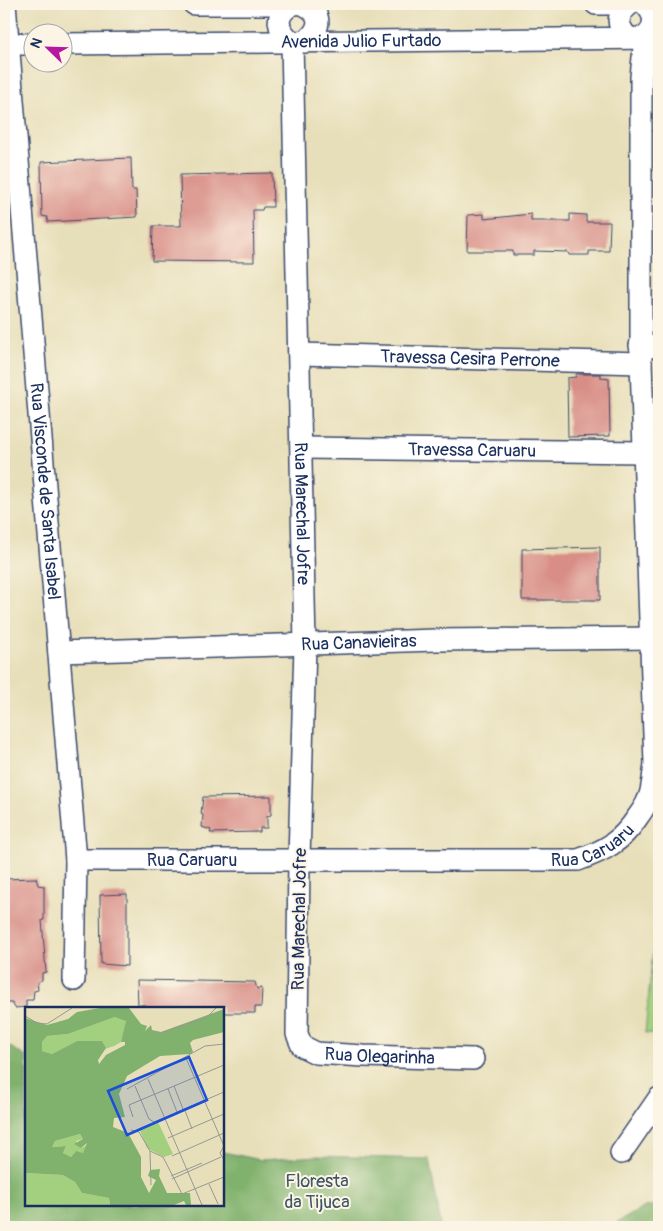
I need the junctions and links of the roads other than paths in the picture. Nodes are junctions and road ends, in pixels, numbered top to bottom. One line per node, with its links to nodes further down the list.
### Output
1 (5, 4): 12 (street, Rua Visconde de Santa Isabel)
2 (194, 4): 3 (street)
3 (292, 4): 4 (street); 11 (street)
4 (296, 4)
5 (303, 4): 11 (street)
6 (596, 4): 7 (street)
7 (630, 4): 10 (street, Rua Caruaru)
8 (646, 4): 9 (street); 10 (street, Rua Caruaru)
9 (659, 4)
10 (644, 38): 11 (street, Avenida Julio Furtado); 15 (street, Rua Caruaru)
11 (299, 42): 14 (street, Avenida Julio Furtado); 16 (street, Rua Marechal Jofre)
12 (7, 44): 13 (street); 21 (street, Rua Visconde de Santa Isabel)
13 (22, 44)
14 (72, 44)
15 (647, 352): 16 (street, Travessa Cesira Perrone); 18 (street, Rua Caruaru)
16 (299, 354): 17 (street, Rua Marechal Jofre)
17 (302, 448): 18 (street, Travessa Caruaru); 20 (street, Rua Marechal Jofre)
18 (642, 452): 19 (street, Rua Caruaru)
19 (654, 638): 20 (street, Rua Canavieiras); 22 (street, Rua Caruaru)
20 (305, 646): 21 (street, Rua Canavieiras); 22 (street, Rua Marechal Jofre)
21 (59, 652): 23 (street, Rua Visconde de Santa Isabel)
22 (299, 859): 23 (street, Rua Caruaru); 25 (street, Rua Marechal Jofre)
23 (76, 860): 24 (street, Rua Visconde de Santa Isabel)
24 (74, 980)
25 (297, 1034): 26 (street, Rua Olegarinha)
26 (473, 1059)
27 (659, 1098): 28 (street)
28 (621, 1153)

